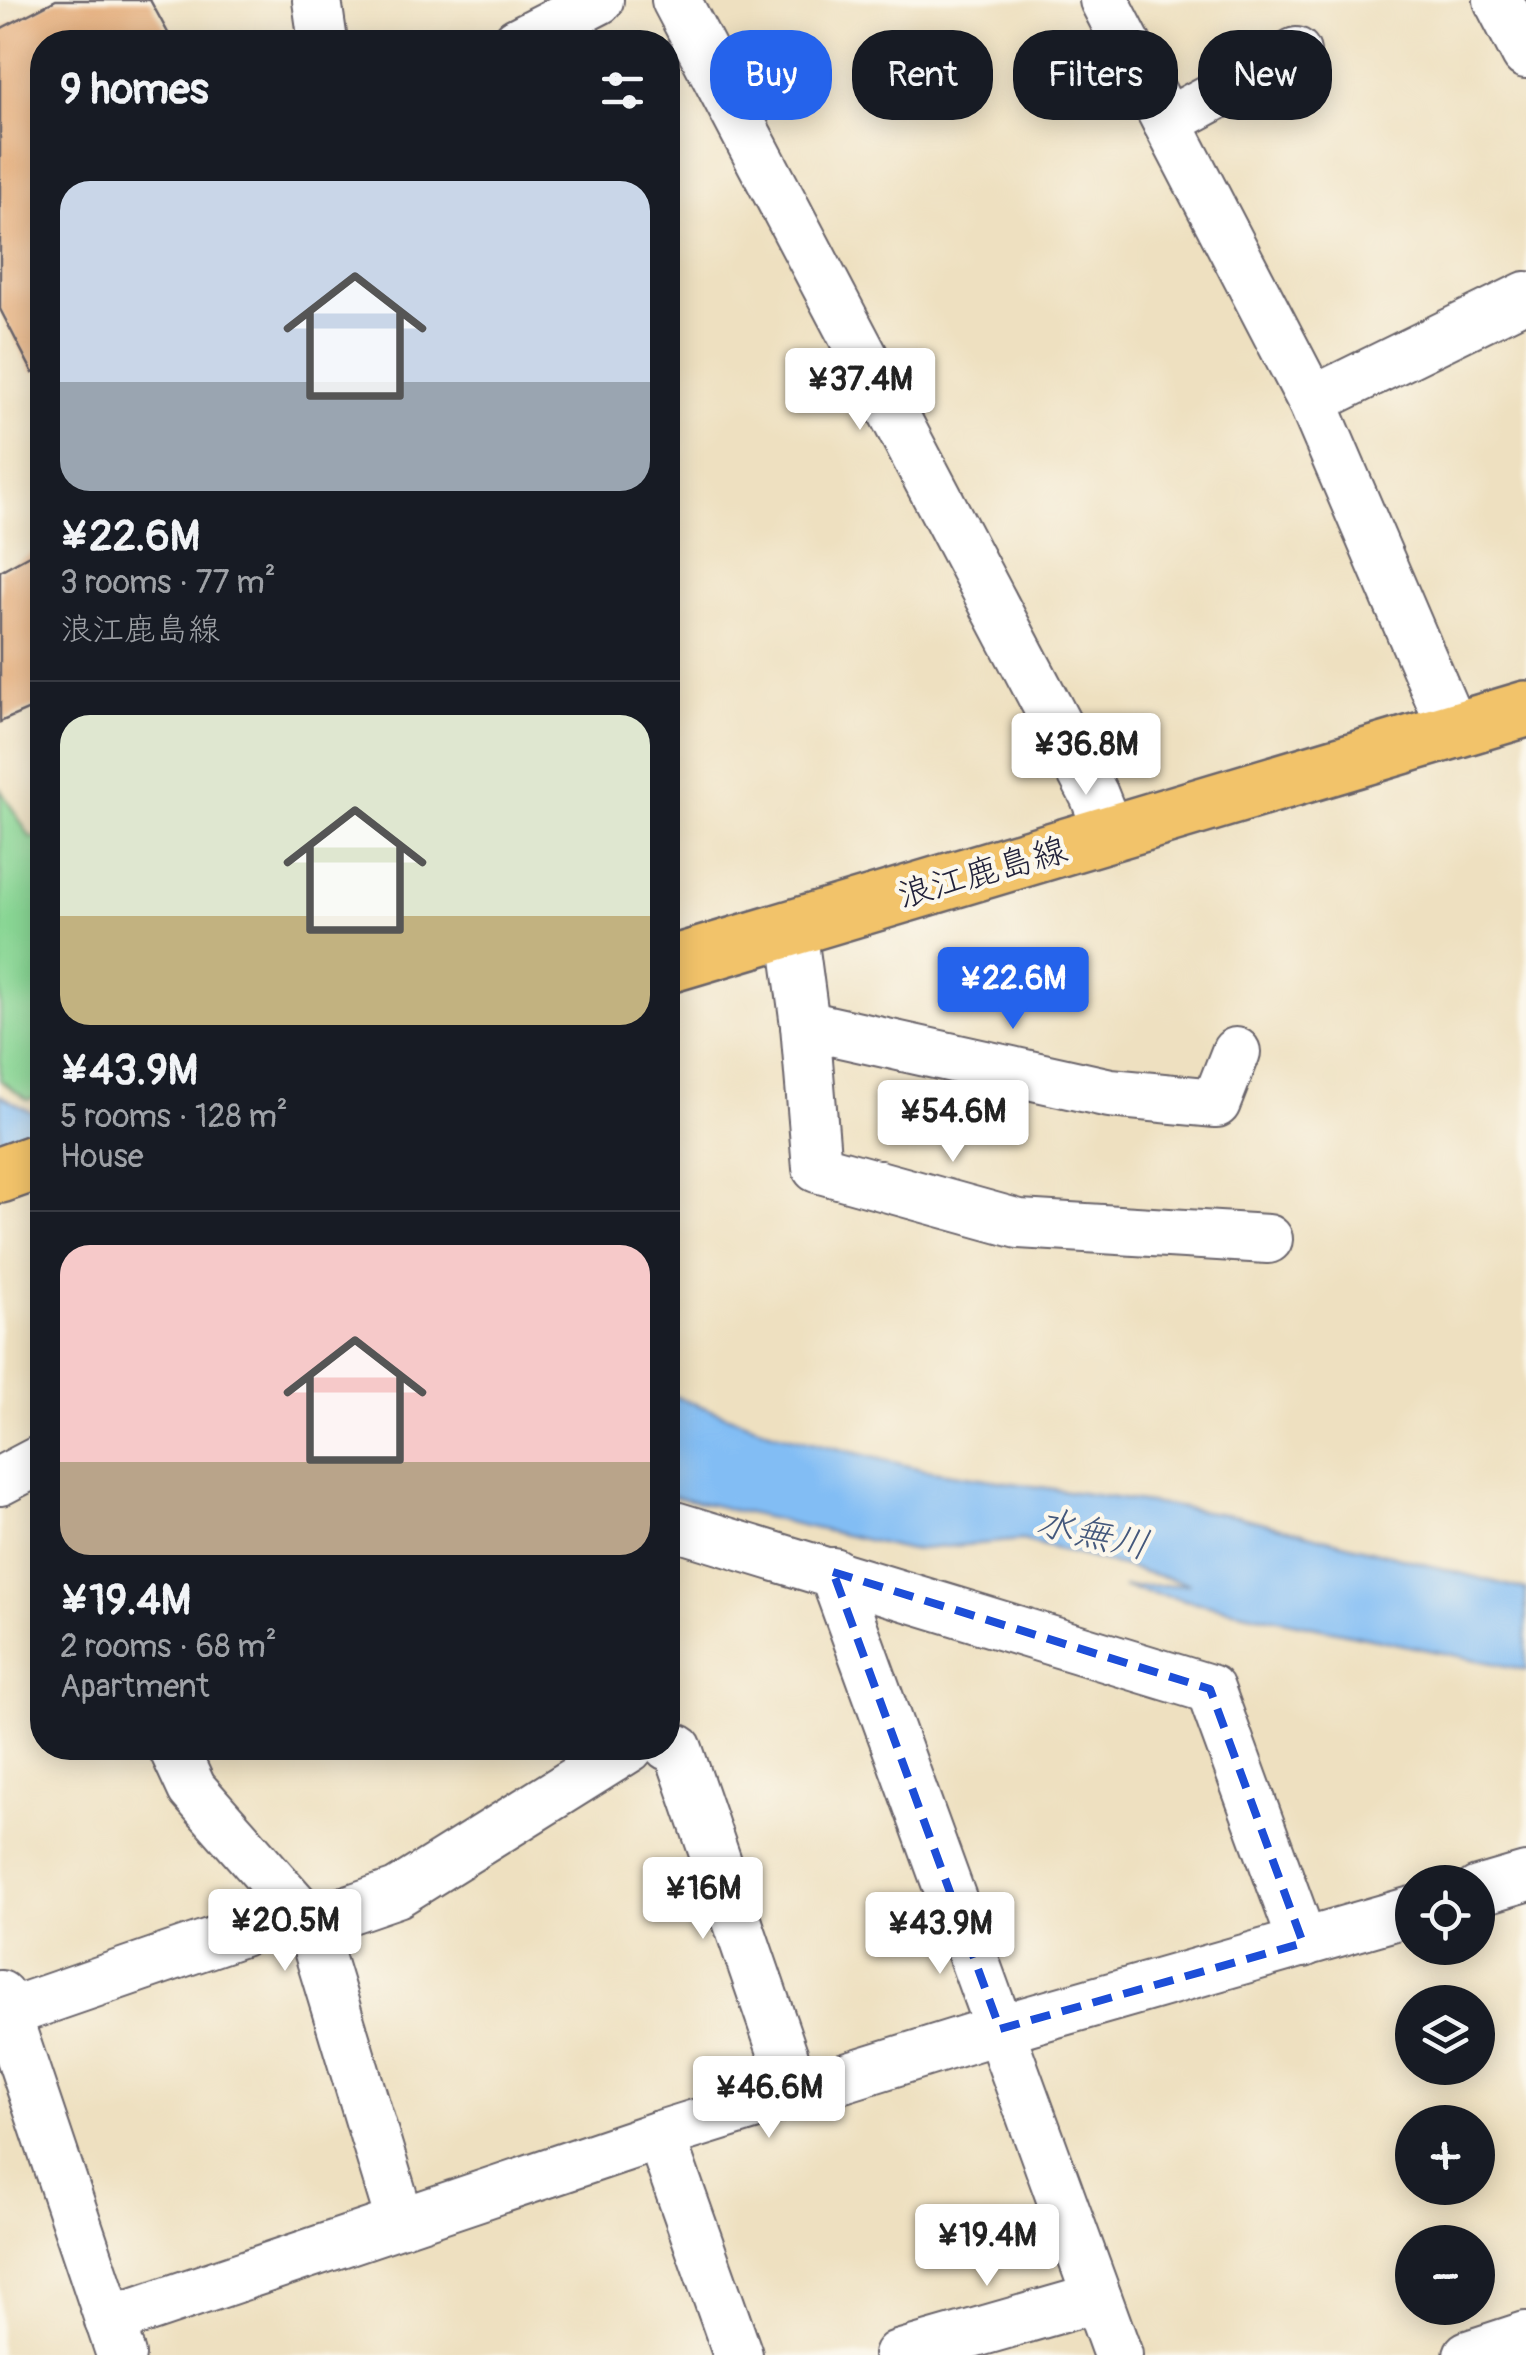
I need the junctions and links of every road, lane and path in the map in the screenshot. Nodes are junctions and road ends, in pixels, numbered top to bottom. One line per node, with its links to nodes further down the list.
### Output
1 (317, 0): 6 (street)
2 (599, 0): 7 (street)
3 (676, 0): 15 (street)
4 (1104, 0): 10 (street)
5 (1498, 0): 8 (street)
6 (321, 30)
7 (540, 30)
8 (1526, 54)
9 (1198, 105): 10 (street)
10 (1166, 122): 12 (street)
11 (1526, 296): 12 (street)
12 (1312, 401): 14 (street)
13 (1526, 710): 14 (main road, 浪江鹿島線)
14 (1454, 730): 15 (main road, 浪江鹿島線)
15 (1110, 835): 16 (main road, 浪江鹿島線)
16 (792, 928): 17 (main road, 浪江鹿島線); 18 (street)
17 (680, 961)
18 (805, 1026): 19 (street); 22 (street)
19 (1236, 1052)
20 (30, 1164): 21 (main road)
21 (0, 1175)
22 (1268, 1239)
23 (30, 1466): 24 (street)
24 (0, 1482)
25 (680, 1527): 26 (street)
26 (834, 1572): 34 (street); 36 (street)
27 (178, 1760): 33 (street)
28 (610, 1760): 33 (street)
29 (679, 1760): 37 (street)
30 (1526, 1877): 31 (street)
31 (1495, 1886)
32 (1395, 1916): 34 (street)
33 (310, 1923): 35 (street); 39 (street)
34 (1304, 1944): 36 (street)
35 (3, 2004): 42 (street)
36 (1000, 2029): 37 (street); 40 (street)
37 (796, 2092): 38 (street)
38 (660, 2135): 39 (street); 43 (street)
39 (400, 2220): 42 (street)
40 (1097, 2298): 44 (street); 45 (street)
41 (1526, 2336): 46 (street)
42 (115, 2338)
43 (738, 2355)
44 (898, 2355)
45 (1118, 2355)
46 (1468, 2355)

